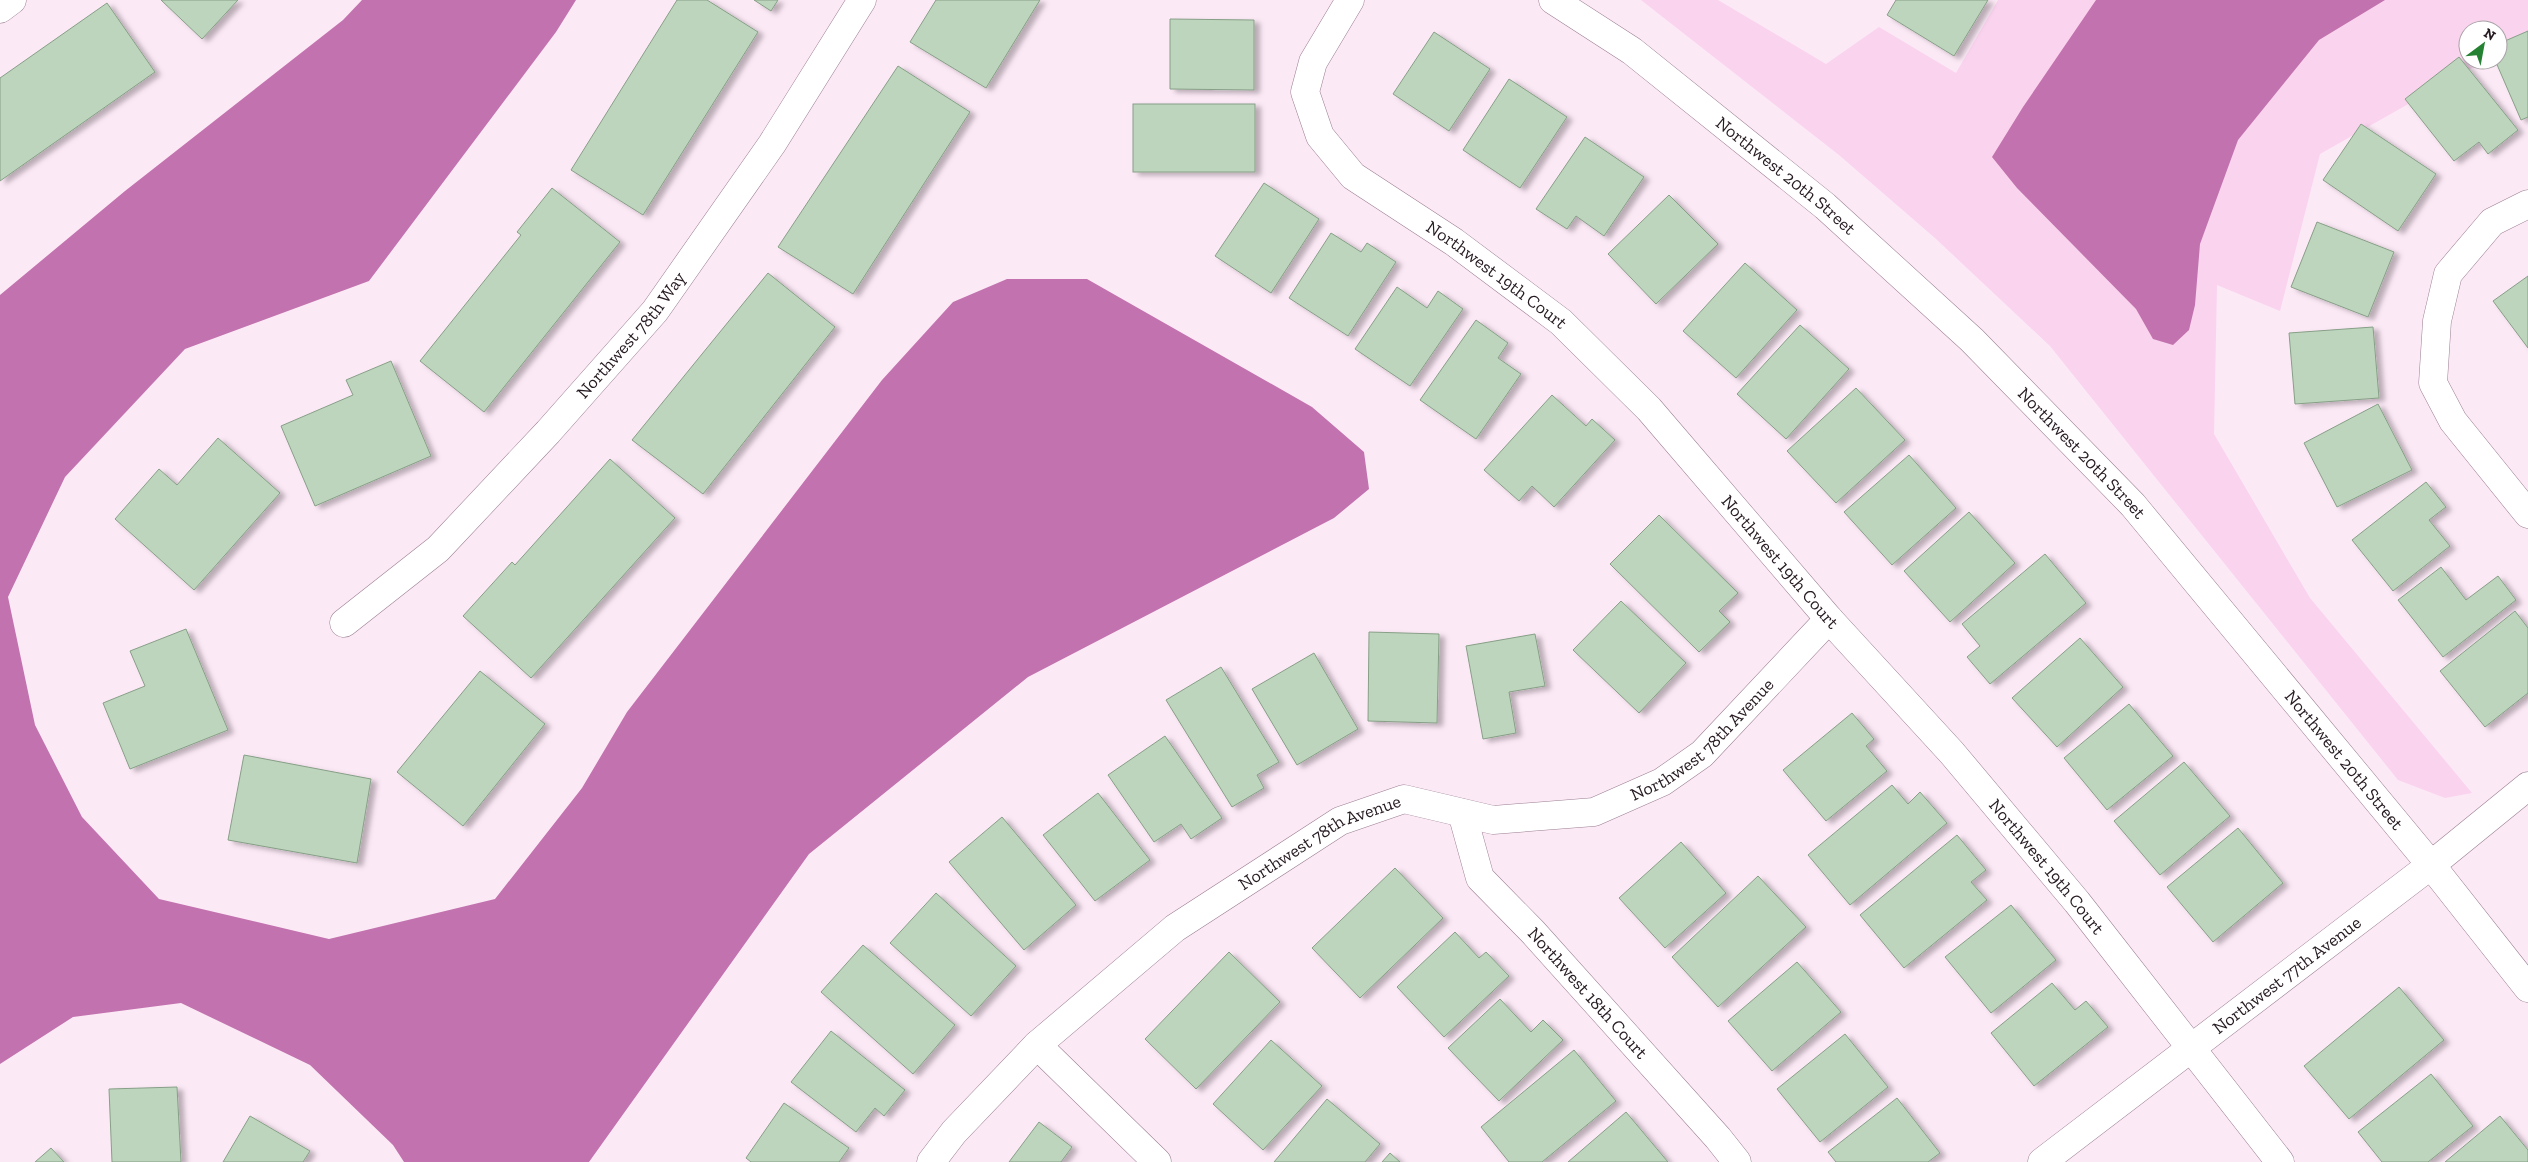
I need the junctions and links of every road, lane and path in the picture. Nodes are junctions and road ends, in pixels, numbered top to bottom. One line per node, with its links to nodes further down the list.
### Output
1 (12, 0): 5 (street)
2 (862, 0): 9 (street, Northwest 78th Way)
3 (1350, 0): 8 (street, Northwest 19th Court)
4 (1553, 0): 12 (street, Northwest 20th Street)
5 (0, 9)
6 (2528, 204): 7 (street)
7 (2528, 514)
8 (1829, 619): 11 (street, Northwest 78th Avenue); 15 (street, Northwest 19th Court)
9 (344, 623)
10 (2528, 786): 12 (street, Northwest 77th Avenue)
11 (1462, 813): 14 (street, Northwest 78th Avenue); 18 (street, Northwest 18th Court)
12 (2431, 865): 13 (street, Northwest 20th Street); 15 (street, Northwest 77th Avenue)
13 (2528, 988)
14 (1037, 1045): 16 (street, Northwest 78th Avenue); 17 (street)
15 (2190, 1048): 19 (street, Northwest 77th Avenue); 20 (street, Northwest 19th Court)
16 (931, 1162)
17 (1157, 1162)
18 (1737, 1162)
19 (2042, 1162)
20 (2280, 1162)

